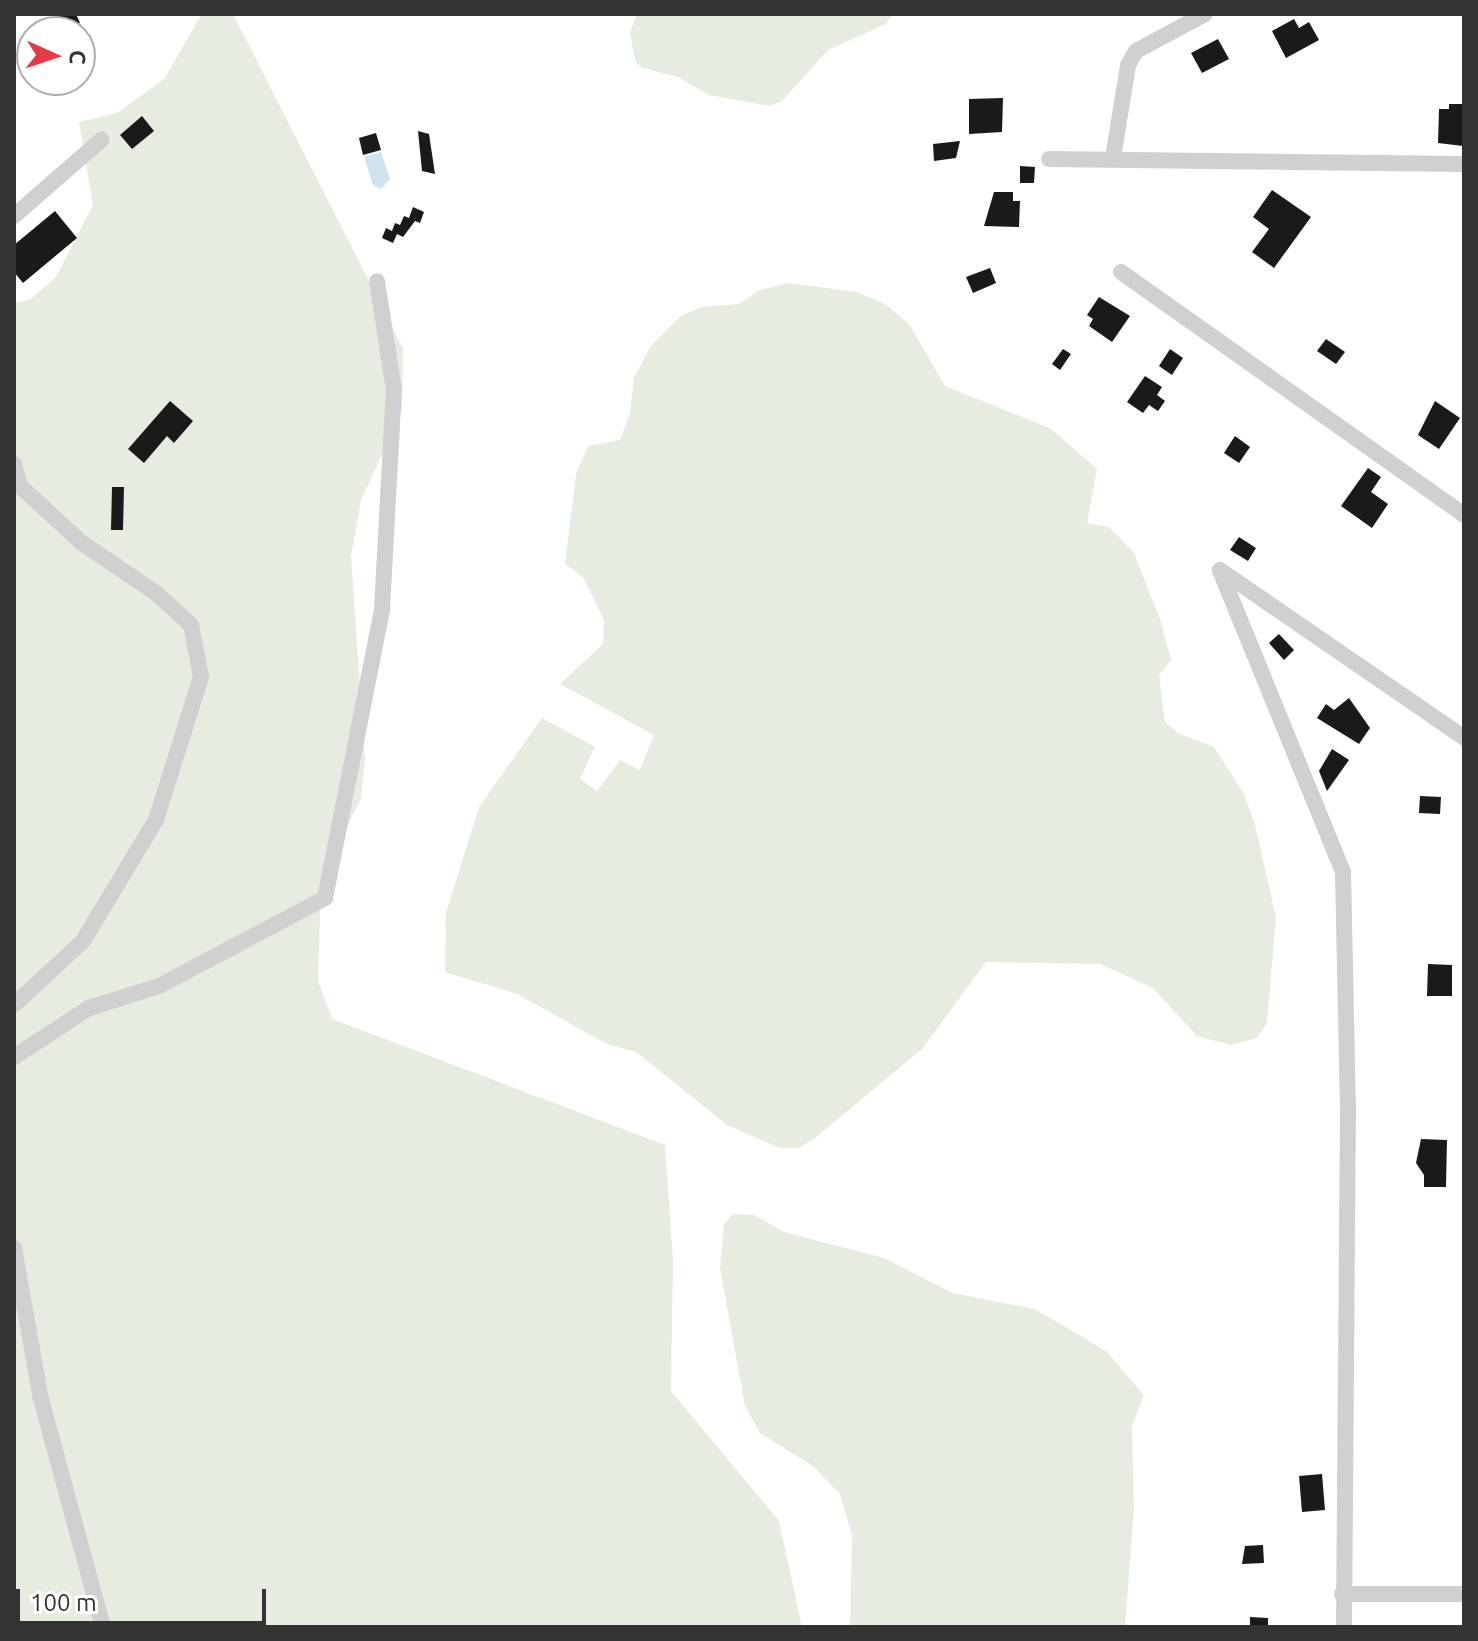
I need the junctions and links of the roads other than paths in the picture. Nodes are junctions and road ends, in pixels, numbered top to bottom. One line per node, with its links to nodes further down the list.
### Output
1 (1205, 14): 3 (street)
2 (101, 140): 6 (street)
3 (1113, 158): 4 (street); 5 (street)
4 (1049, 159)
5 (1464, 164)
6 (14, 216)
7 (1121, 272): 10 (street)
8 (377, 281): 13 (street)
9 (14, 464): 12 (street)
10 (1464, 515)
11 (1464, 738): 15 (street)
12 (14, 1005)
13 (14, 1057)
14 (14, 1248): 17 (street)
15 (1342, 1594): 16 (street); 18 (street)
16 (1464, 1594)
17 (103, 1627)
18 (1344, 1627)

